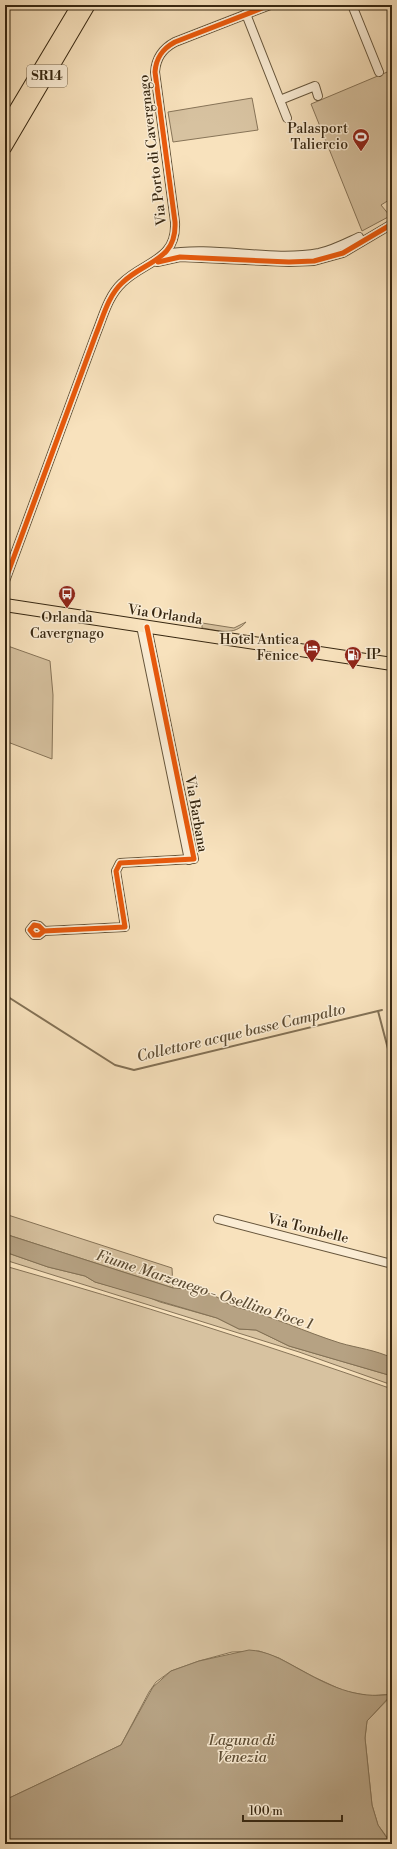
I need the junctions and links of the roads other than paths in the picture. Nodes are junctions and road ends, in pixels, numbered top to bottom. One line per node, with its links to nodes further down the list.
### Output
1 (78, 5): 6 (main road, SR14)
2 (89, 5): 8 (main road, SR14)
3 (270, 5): 5 (street, Via Porto di Cavergnago)
4 (352, 5): 7 (street)
5 (246, 14): 10 (street); 17 (street, Via Porto di Cavergnago)
6 (39, 69): 11 (main road); 13 (main road, SR14)
7 (379, 72)
8 (41, 86): 14 (main road); 15 (main road, SR14)
9 (318, 96): 10 (street)
10 (280, 100): 12 (street)
11 (5, 113)
12 (287, 118)
13 (5, 126)
14 (5, 138)
15 (5, 148)
16 (392, 224): 18 (street)
17 (175, 229): 19 (street); 20 (street, Via Porto di Cavergnago)
18 (361, 242): 19 (street); 21 (street)
19 (181, 252): 20 (street); 21 (street)
20 (164, 255): 22 (street, Via Porto di Cavergnago)
21 (189, 258): 22 (street)
22 (154, 262): 23 (street, Via Porto di Cavergnago)
23 (5, 580)
24 (5, 605): 25 (main road, Via Orlanda)
25 (144, 627): 26 (main road, Via Orlanda); 27 (street, Via Barbana)
26 (392, 664)
27 (44, 931)
28 (218, 1219): 29 (street, Via Tombelle)
29 (392, 1264)

